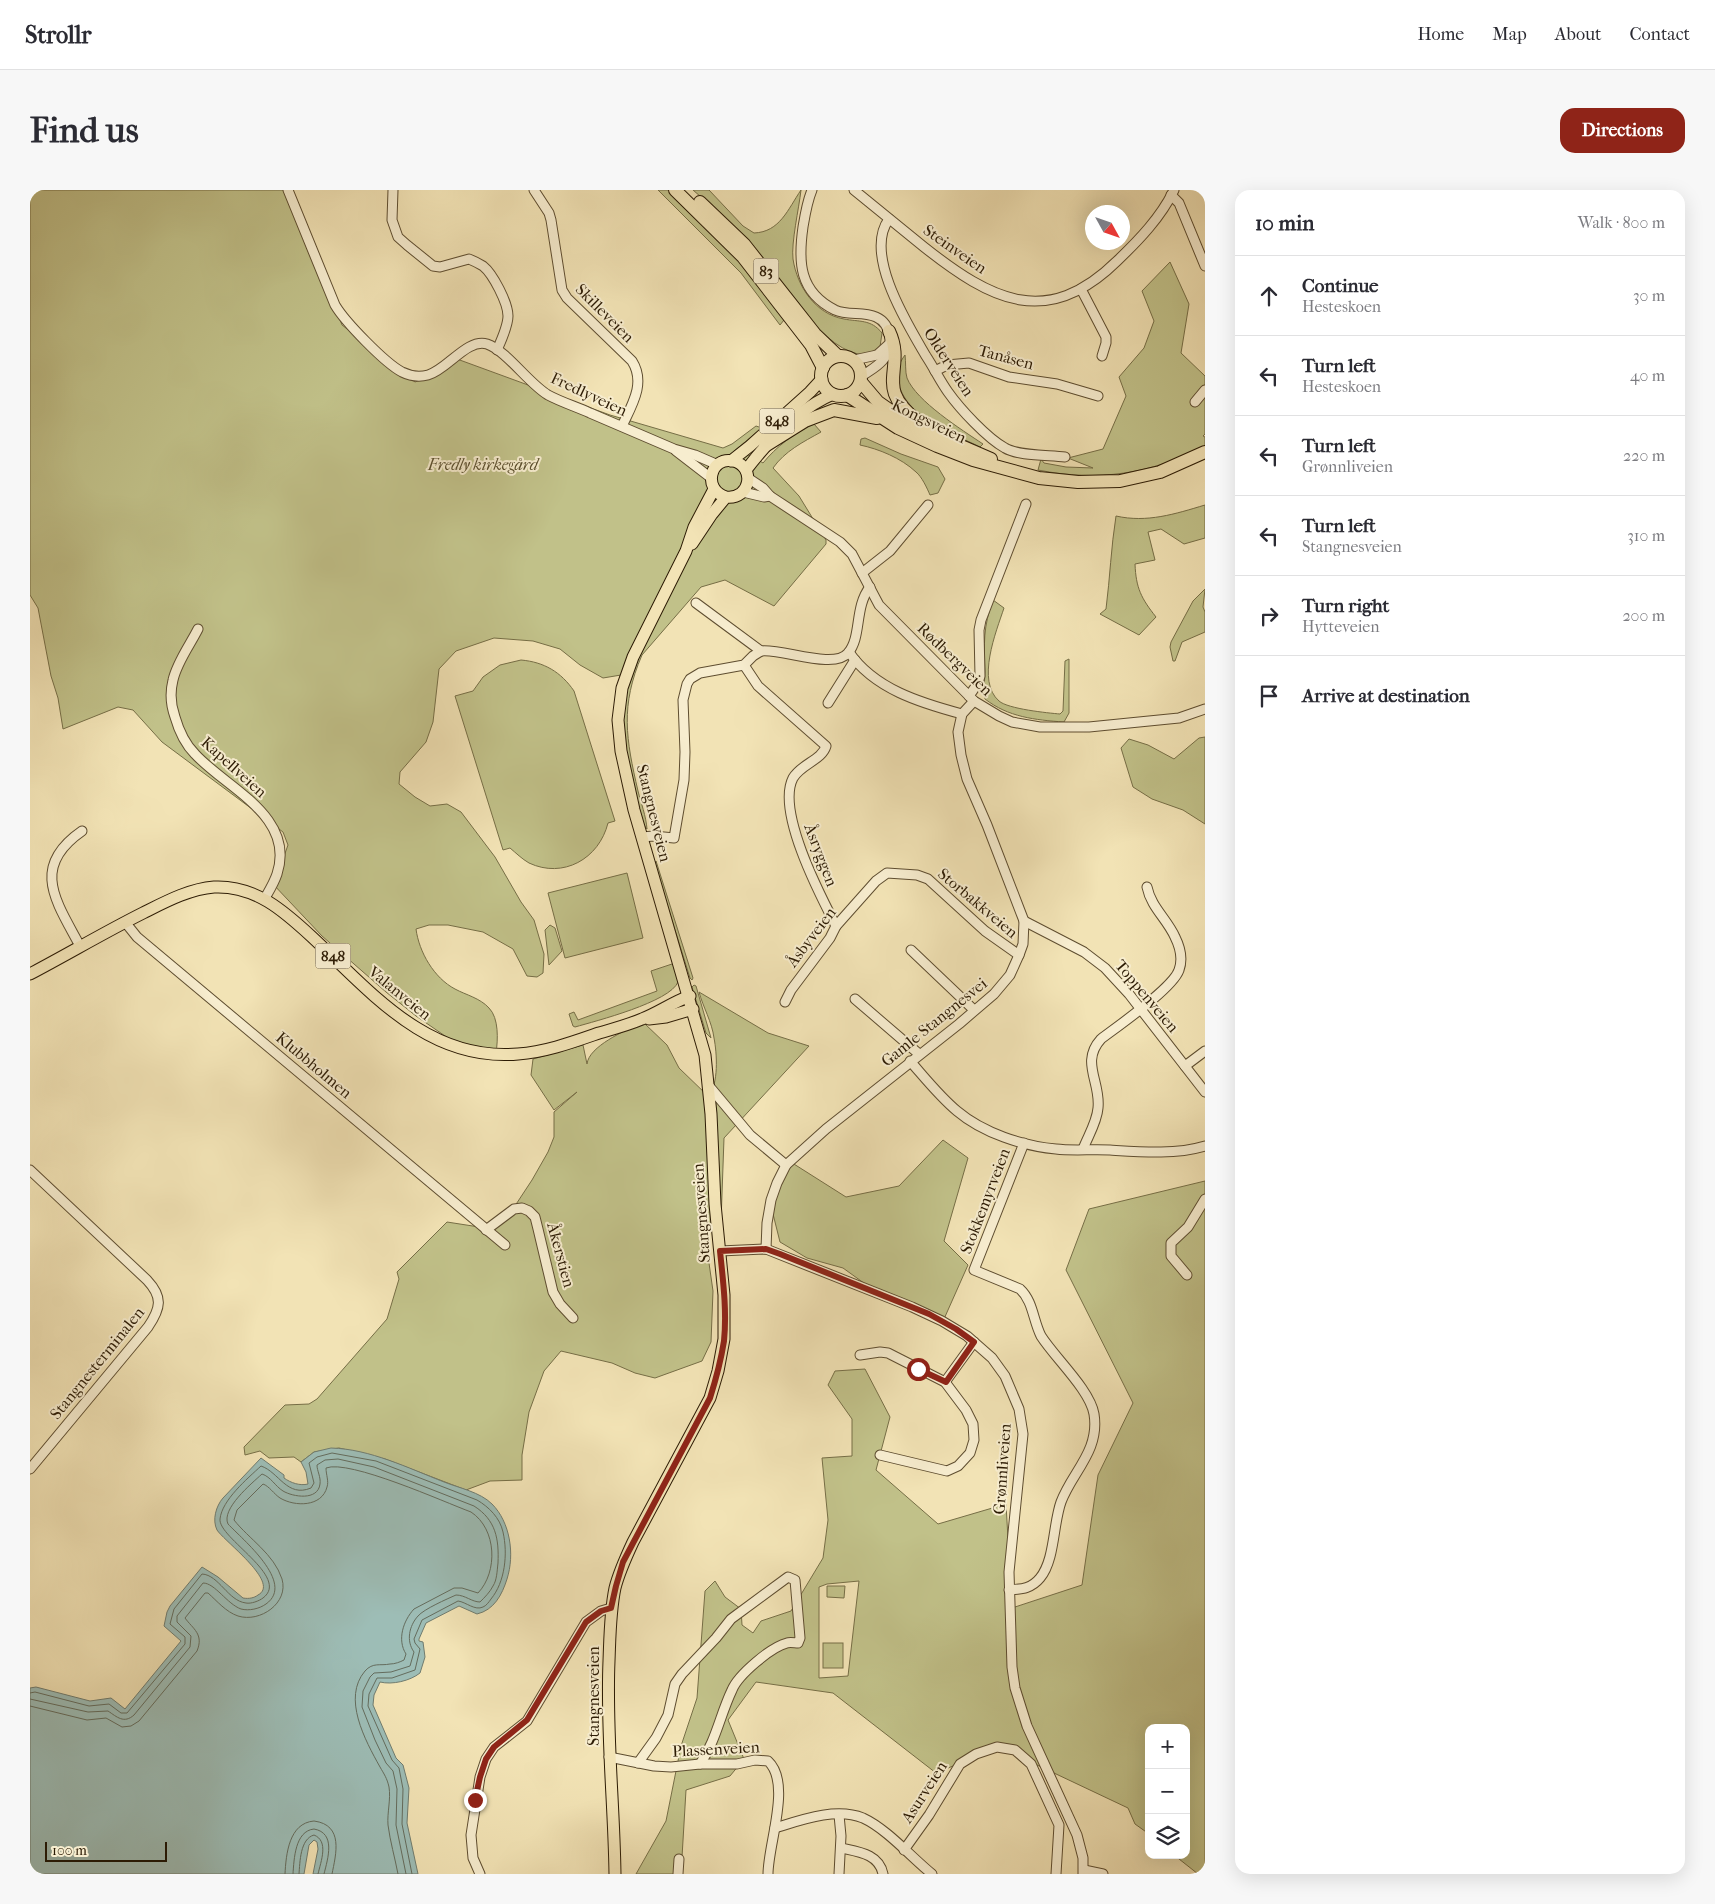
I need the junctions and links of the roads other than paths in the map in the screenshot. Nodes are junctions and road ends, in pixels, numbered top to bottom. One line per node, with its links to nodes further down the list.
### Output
1 (288, 190): 13 (street, Fredlyveien)
2 (393, 190): 13 (street)
3 (534, 190): 26 (street, Skilleveien)
4 (675, 190): 18 (highway, 83)
5 (686, 190): 14 (highway, 83)
6 (812, 190): 12 (street)
7 (854, 190): 9 (street, Steinveien)
8 (1172, 193): 10 (street); 11 (street, Steinveien)
9 (889, 219): 11 (street, Steinveien); 17 (street, Olderveien)
10 (1205, 266)
11 (1081, 289): 15 (street)
12 (889, 337): 16 (street); 19 (street); 27 (highway)
13 (497, 350): 26 (street, Fredlyveien)
14 (838, 356): 16 (highway); 18 (highway)
15 (1102, 356)
16 (854, 360): 19 (highway)
17 (935, 371): 23 (street, Tanåsen); 31 (street, Olderveien)
18 (822, 374): 21 (highway, 83); 32 (main road, 848)
19 (861, 379): 22 (highway); 27 (highway, Kongsveien)
20 (1205, 390): 24 (street)
21 (833, 394): 22 (highway); 28 (main road, 848)
22 (847, 396): 25 (highway, Kongsveien)
23 (1098, 396)
24 (1195, 402)
25 (886, 420): 28 (highway); 34 (highway, Kongsveien)
26 (622, 426): 29 (street, Fredlyveien)
27 (941, 437): 34 (highway, Kongsveien)
28 (765, 446): 35 (main road, 848)
29 (674, 449): 33 (street, Fredlyveien); 36 (street, Fredlyveien)
30 (1205, 452): 34 (highway, Kongsveien)
31 (1065, 457)
32 (731, 461): 33 (main road, 848); 35 (main road)
33 (718, 465): 36 (main road, Stangnesveien)
34 (1001, 466)
35 (747, 474): 37 (main road, 848); 38 (street, Rødbergveien)
36 (712, 484): 39 (main road); 42 (main road, Stangnesveien)
37 (743, 492): 38 (street, Rødbergveien); 39 (main road)
38 (770, 496): 43 (street, Rødbergveien)
39 (726, 497): 42 (main road, Stangnesveien)
40 (1026, 504): 51 (street)
41 (928, 505): 43 (street)
42 (686, 551): 56 (main road, Stangnesveien)
43 (862, 573): 44 (street, Rødbergveien)
44 (870, 587): 48 (street); 51 (street, Rødbergveien)
45 (696, 603): 47 (street)
46 (198, 629): 59 (street, Kapellveien)
47 (761, 651): 48 (street); 50 (street)
48 (849, 652): 49 (street)
49 (855, 660): 52 (street); 54 (street)
50 (744, 664): 56 (street); 62 (street, Åsryggen)
51 (971, 699): 53 (street, Rødbergveien); 54 (street)
52 (828, 703)
53 (1205, 709)
54 (962, 714): 60 (street, Gamle Stangnesvei)
55 (82, 831): 63 (street)
56 (642, 836): 67 (main road, Stangnesveien)
57 (887, 873): 62 (street, Åsbyveien); 65 (street, Storbakkveien)
58 (1147, 887): 71 (street)
59 (265, 898): 61 (main road, Valanveien / 848); 73 (main road, Valanveien / 848)
60 (1024, 921): 65 (street, Gamle Stangnesvei); 71 (street, Toppenveien)
61 (124, 922): 63 (main road, Valanveien / 848); 86 (street, Klubbholmen)
62 (836, 926): 69 (street, Åsbyveien)
63 (80, 946): 66 (main road, Valanveien / 848)
64 (911, 950): 72 (street)
65 (1019, 955): 72 (street, Gamle Stangnesvei)
66 (30, 974)
67 (690, 996): 70 (main road, Stangnesveien); 73 (main road, Valanveien / 848)
68 (855, 999): 75 (street)
69 (784, 1002)
70 (693, 1009): 73 (main road, Valanveien / 848); 78 (main road, Stangnesveien)
71 (1140, 1009): 77 (street, Toppenveien); 82 (street)
72 (974, 1010): 75 (street, Gamle Stangnesvei)
73 (643, 1019)
74 (1205, 1051): 77 (street)
75 (919, 1054): 76 (street, Gamle Stangnesvei)
76 (910, 1061): 80 (street, Stokkemyrveien); 83 (street, Gamle Stangnesvei)
77 (1184, 1066): 79 (street, Toppenveien)
78 (709, 1086): 83 (street); 89 (main road, Stangnesveien)
79 (1205, 1092)
80 (1024, 1142): 82 (street, Stokkemyrveien); 97 (street, Stokkemyrveien)
81 (1205, 1146): 82 (street, Stokkemyrveien)
82 (1083, 1149)
83 (786, 1165): 88 (street, Gamle Stangnesvei)
84 (30, 1170): 96 (street, Stangnesterminalen)
85 (1205, 1199): 90 (street)
86 (486, 1230): 87 (street); 91 (street, Åkerstien)
87 (505, 1245)
88 (766, 1249): 89 (street, Grønnliveien); 92 (street, Grønnliveien)
89 (720, 1251): 98 (main road, Stangnesveien)
90 (1187, 1275)
91 (573, 1318)
92 (974, 1342): 94 (street); 97 (street, Grønnliveien)
93 (860, 1355): 94 (street)
94 (946, 1382): 95 (street)
95 (880, 1455)
96 (30, 1469)
97 (1009, 1590): 107 (street, Grønnliveien)
98 (611, 1608): 99 (main road, Stangnesveien); 108 (street)
99 (609, 1757): 100 (street, Plassenveien); 109 (main road, Stangnesveien)
100 (638, 1763): 101 (street, Plassenveien); 101 (street)
101 (700, 1764): 103 (street, Plassenveien)
102 (839, 1815): 103 (street); 104 (street); 105 (street)
103 (775, 1828): 111 (street, Plassenveien)
104 (841, 1848): 112 (street); 113 (street)
105 (904, 1850): 114 (street); 115 (street, Asurveien)
106 (679, 1859): 110 (street)
107 (1083, 1872): 116 (street)
108 (480, 1874)
109 (616, 1874)
110 (678, 1874)
111 (768, 1874)
112 (839, 1874)
113 (883, 1874)
114 (932, 1874)
115 (1056, 1874)
116 (1103, 1874)

